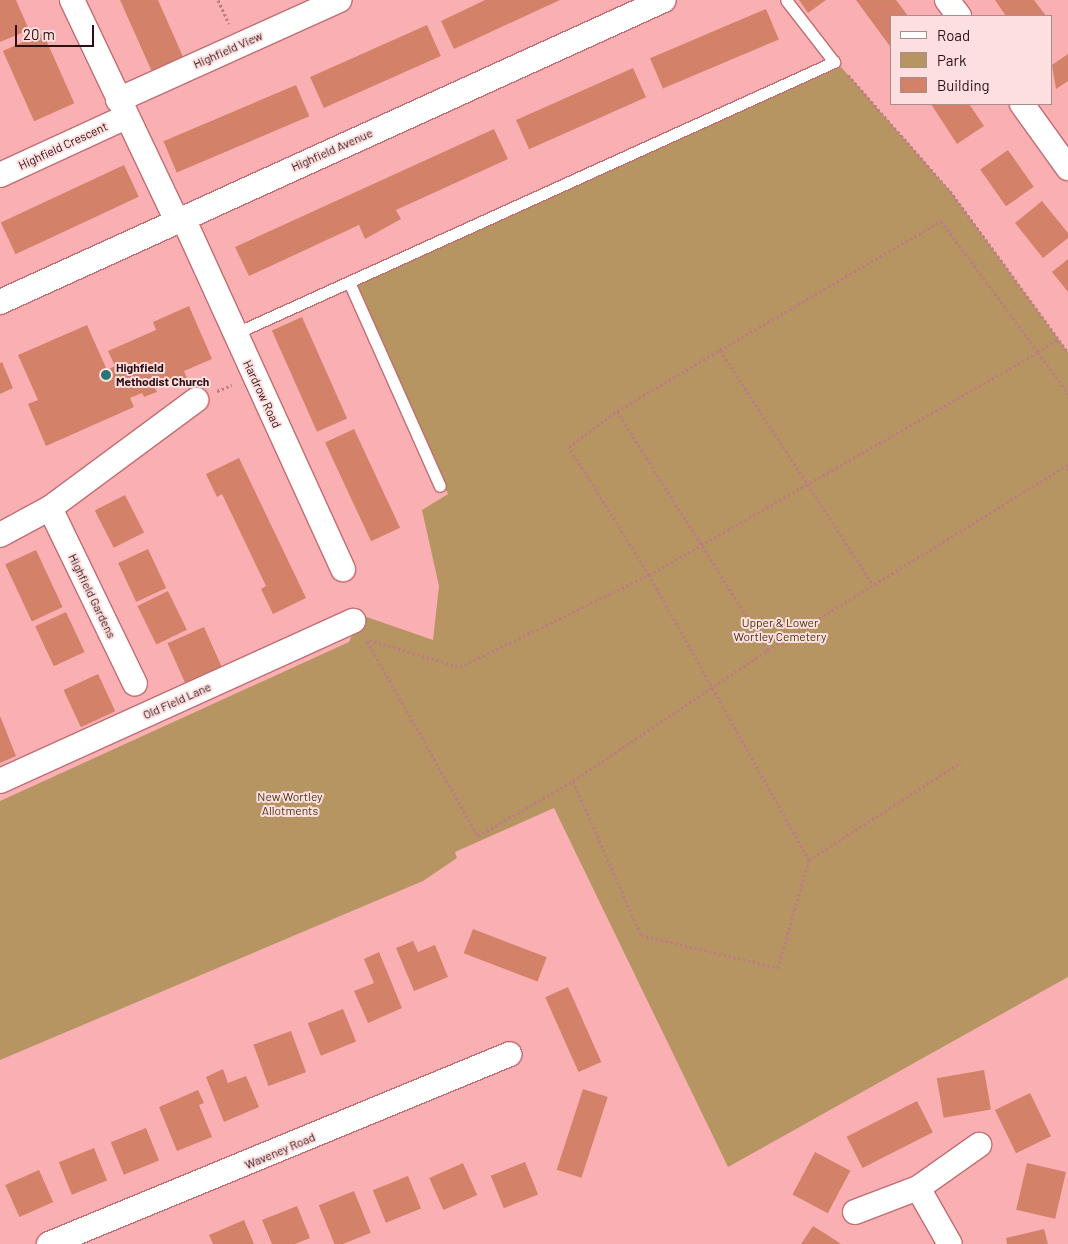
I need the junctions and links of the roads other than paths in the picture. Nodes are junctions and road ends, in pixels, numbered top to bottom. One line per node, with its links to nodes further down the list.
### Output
1 (72, 0): 8 (street, Hardrow Road)
2 (339, 0): 8 (street, Highfield View)
3 (664, 0): 11 (street, Highfield Avenue)
4 (786, 0): 12 (lane)
5 (947, 0): 6 (street)
6 (958, 15)
7 (1023, 105): 9 (street)
8 (122, 109): 10 (street, Highfield Crescent); 11 (street, Hardrow Road)
9 (1068, 168)
10 (0, 175)
11 (180, 219): 13 (street, Highfield Avenue); 14 (street, Hardrow Road)
12 (349, 282): 14 (lane); 16 (lane)
13 (0, 302)
14 (234, 334): 19 (street, Hardrow Road)
15 (196, 400): 17 (street)
16 (440, 486)
17 (50, 508): 18 (street); 21 (street, Highfield Gardens)
18 (0, 535)
19 (343, 569)
20 (359, 630): 22 (street, Old Field Lane)
21 (136, 684)
22 (0, 781)
23 (509, 1054): 27 (street, Waveney Road)
24 (979, 1145): 25 (street)
25 (918, 1188): 26 (street); 28 (street)
26 (855, 1212)
27 (49, 1244)
28 (950, 1244)

